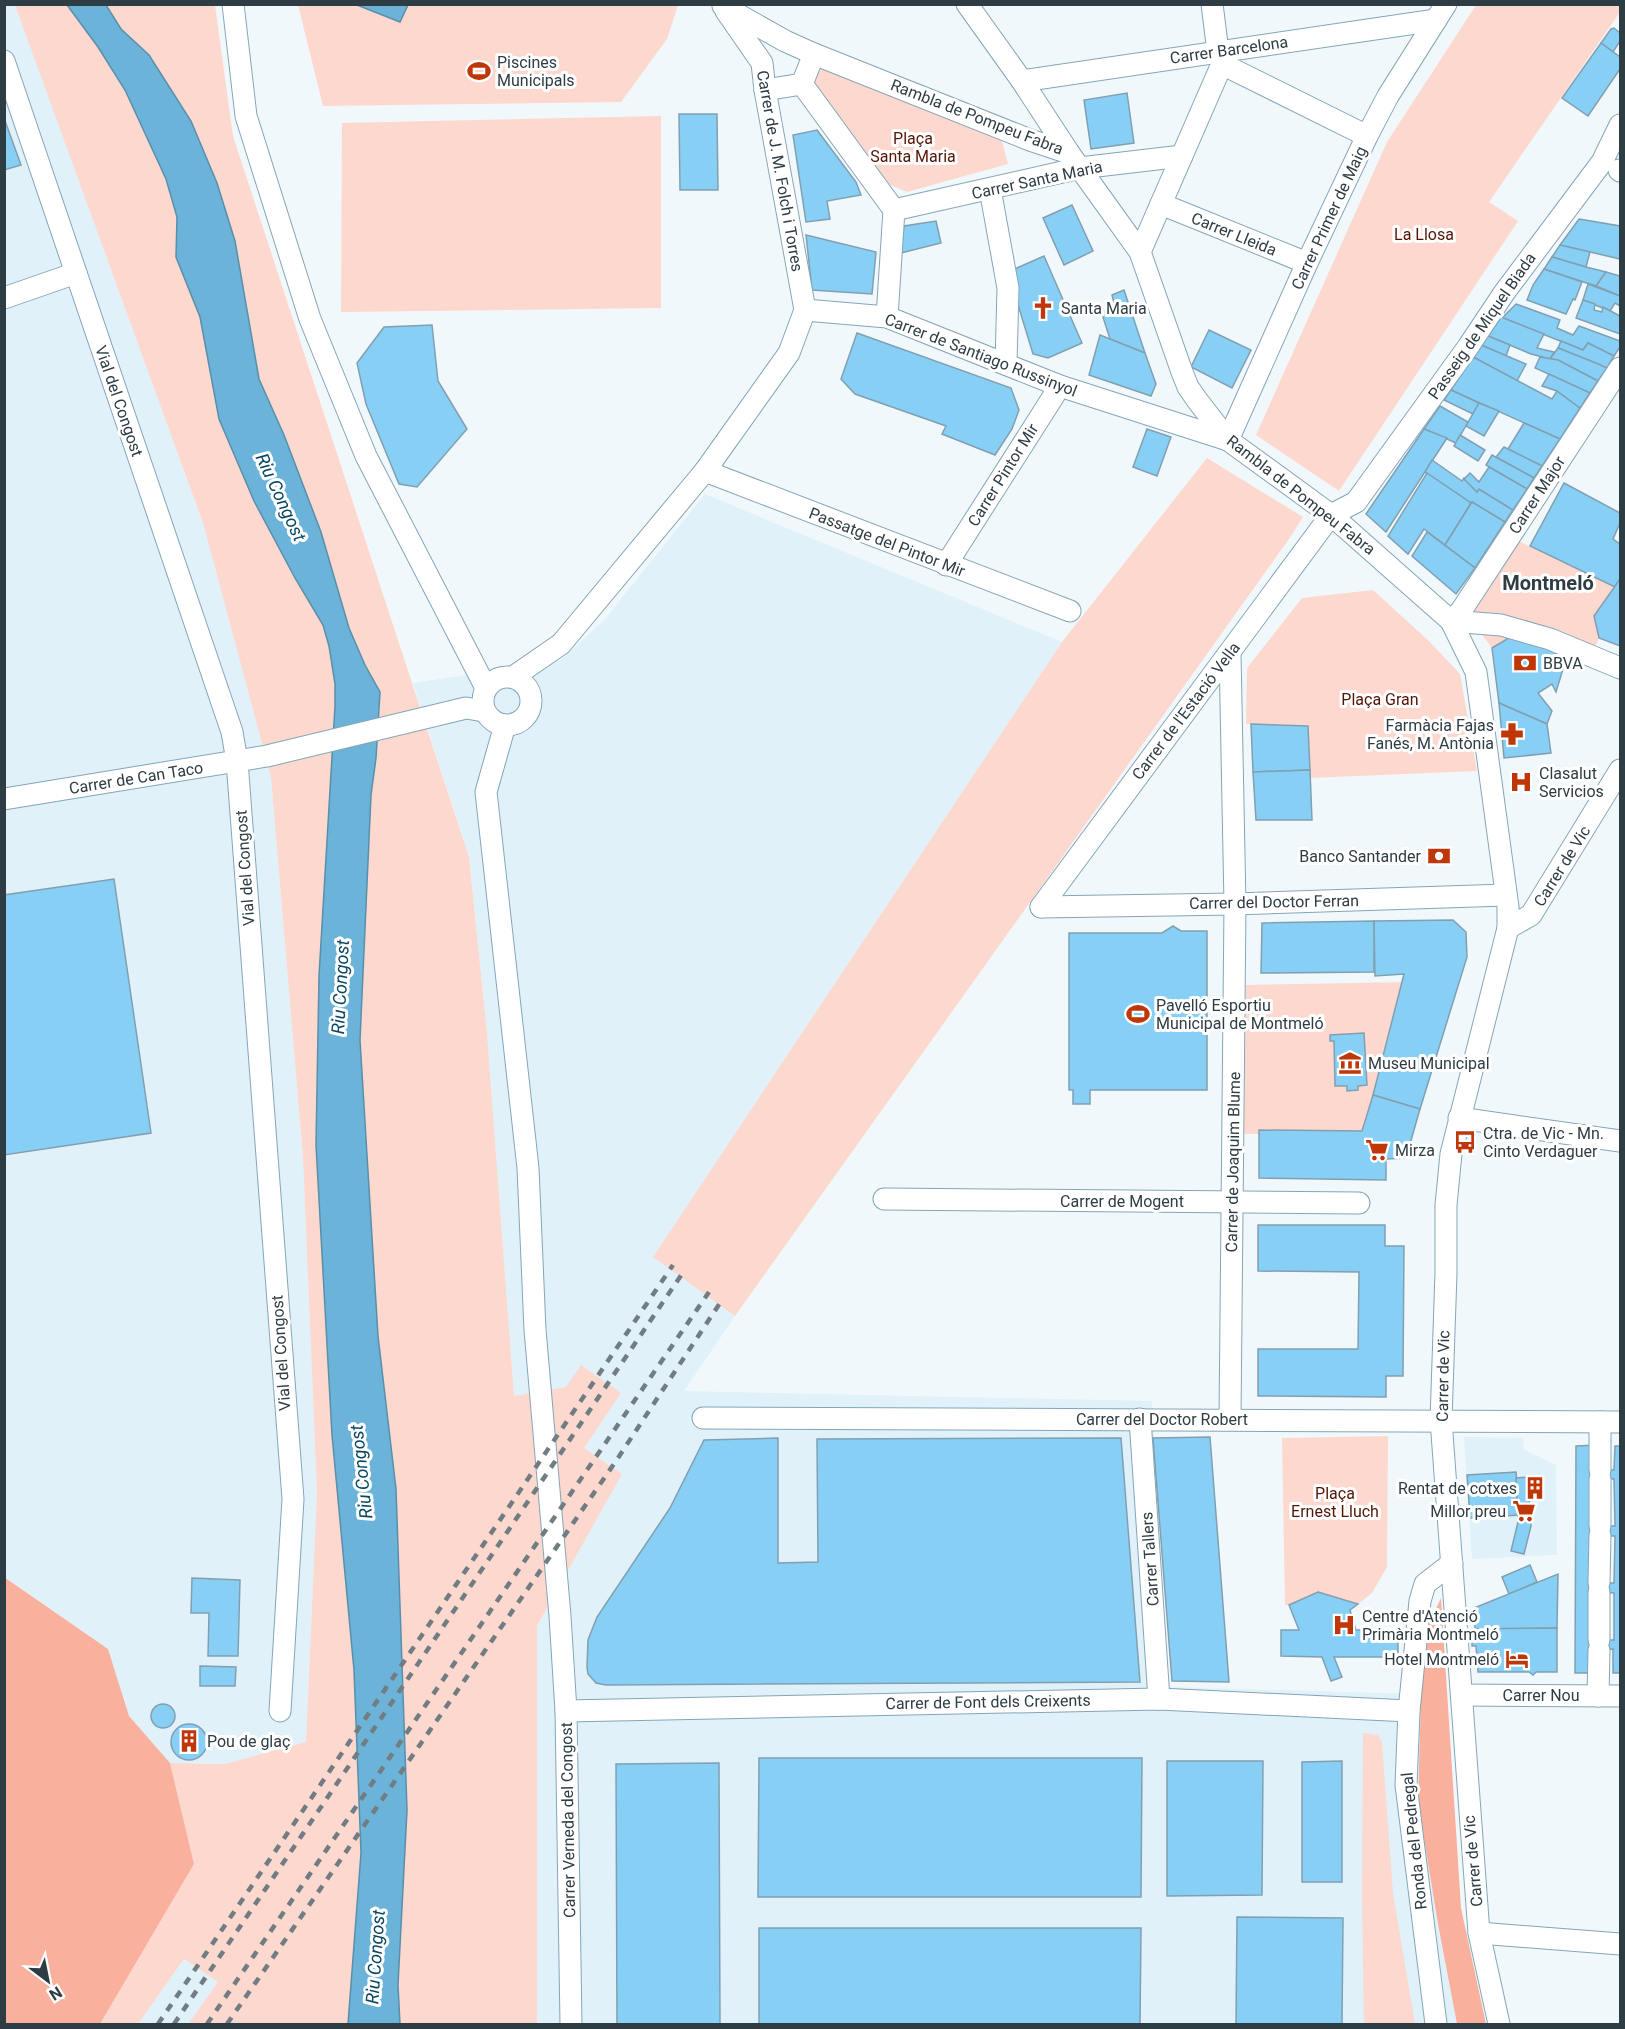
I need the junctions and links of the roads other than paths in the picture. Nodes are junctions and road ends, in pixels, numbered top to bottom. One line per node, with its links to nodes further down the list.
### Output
1 (233, 4): 42 (street)
2 (967, 4): 11 (street)
3 (1212, 4): 8 (street)
4 (723, 5): 6 (street, Rambla de Pompeu Fabra); 10 (street, Carrer de J. M. Folch i Torres)
5 (1441, 12): 8 (street, Carrer Barcelona); 15 (street, Carrer Primer de Maig)
6 (785, 41): 7 (street, Rambla de Pompeu Fabra); 10 (street)
7 (814, 54): 12 (street); 17 (street, Rambla de Pompeu Fabra)
8 (1220, 58): 11 (street, Carrer Barcelona); 15 (street); 16 (street)
9 (4, 61): 24 (street, Vial del Congost)
10 (762, 63): 13 (street, Carrer de J. M. Folch i Torres)
11 (1022, 81): 17 (street)
12 (802, 84): 13 (street); 21 (street)
13 (765, 90): 26 (street, Carrer de J. M. Folch i Torres)
14 (1620, 125): 18 (street, Passeig de Miquel Biada)
15 (1367, 136): 23 (street, Carrer Primer de Maig)
16 (1182, 156): 17 (street, Carrer Santa Maria); 20 (street)
17 (1075, 160): 19 (street, Carrer Santa Maria); 22 (street, Rambla de Pompeu Fabra)
18 (1614, 168): 35 (street, Passeig de Miquel Biada)
19 (990, 189): 21 (street, Carrer Santa Maria); 28 (street)
20 (1161, 204): 22 (street); 23 (street, Carrer Lleida)
21 (894, 210): 27 (street)
22 (1140, 252): 31 (street, Rambla de Pompeu Fabra)
23 (1307, 263): 33 (street, Carrer Primer de Maig)
24 (76, 273): 25 (street); 45 (street, Vial del Congost)
25 (4, 298)
26 (806, 310): 27 (street, Carrer de Santiago Russinyol); 34 (street)
27 (888, 317): 28 (street, Carrer de Santiago Russinyol)
28 (1006, 364): 30 (street, Carrer de Santiago Russinyol)
29 (1617, 382): 38 (street, Carrer Major)
30 (1060, 386): 32 (street, Carrer de Santiago Russinyol); 36 (street, Carrer Pintor Mir)
31 (1188, 387): 32 (street); 33 (street, Rambla de Pompeu Fabra)
32 (1164, 418): 33 (street, Carrer de Santiago Russinyol)
33 (1228, 440): 35 (street, Rambla de Pompeu Fabra)
34 (705, 471): 36 (street, Passatge del Pintor Mir); 41 (street)
35 (1331, 515): 38 (street, Rambla de Pompeu Fabra); 39 (street, Carrer de l'Estació Vella)
36 (946, 565): 37 (street, Passatge del Pintor Mir)
37 (1070, 611)
38 (1452, 621): 40 (street); 48 (street, Rambla de Pompeu Fabra)
39 (1230, 653): 49 (street, Carrer de Joaquim Blume); 50 (street, Carrer de l'Estació Vella)
40 (1620, 668)
41 (513, 677): 42 (street); 44 (street)
42 (486, 688): 43 (street)
43 (484, 711): 44 (street); 45 (street, Carrer de Can Taco)
44 (504, 725): 68 (street, Carrer Verneda del Congost)
45 (237, 761): 47 (street, Carrer de Can Taco); 67 (street, Vial del Congost)
46 (1620, 771): 51 (street, Carrer de Vic)
47 (4, 800)
48 (1506, 896): 49 (street, Carrer del Doctor Ferran); 51 (street, Rambla de Pompeu Fabra)
49 (1235, 904): 50 (street, Carrer del Doctor Ferran); 55 (street, Carrer de Joaquim Blume)
50 (1041, 907)
51 (1508, 928): 52 (street, Carrer de Vic)
52 (1459, 1118): 53 (street); 60 (street, Carrer de Vic)
53 (1620, 1142)
54 (884, 1199): 55 (street, Carrer de Mogent)
55 (1232, 1202): 56 (street, Carrer de Mogent); 59 (street, Carrer de Joaquim Blume)
56 (1359, 1203)
57 (703, 1418): 58 (street, Carrer del Doctor Robert)
58 (1140, 1419): 59 (street, Carrer del Doctor Robert); 66 (street, Carrer Tallers)
59 (1230, 1419): 60 (street, Carrer del Doctor Robert)
60 (1441, 1420): 61 (street, Carrer del Doctor Robert); 62 (street, Carrer de Vic)
61 (1610, 1422): 64 (street)
62 (1452, 1563): 63 (street, Carrer de Vic); 69 (street, Ronda del Pedregal)
63 (1462, 1695): 64 (street, Carrer Nou); 70 (street, Carrer de Vic)
64 (1598, 1696): 65 (street, Carrer Nou)
65 (1620, 1696)
66 (1159, 1699): 68 (street, Carrer de Font dels Creixents); 69 (street, Carrer de Font dels Creixents)
67 (280, 1711)
68 (566, 1711): 72 (street, Carrer Verneda del Congost)
69 (1409, 1711): 73 (street, Ronda del Pedregal)
70 (1479, 1933): 71 (street); 74 (street, Carrer de Vic)
71 (1620, 1944)
72 (571, 2025)
73 (1436, 2025)
74 (1499, 2025)

